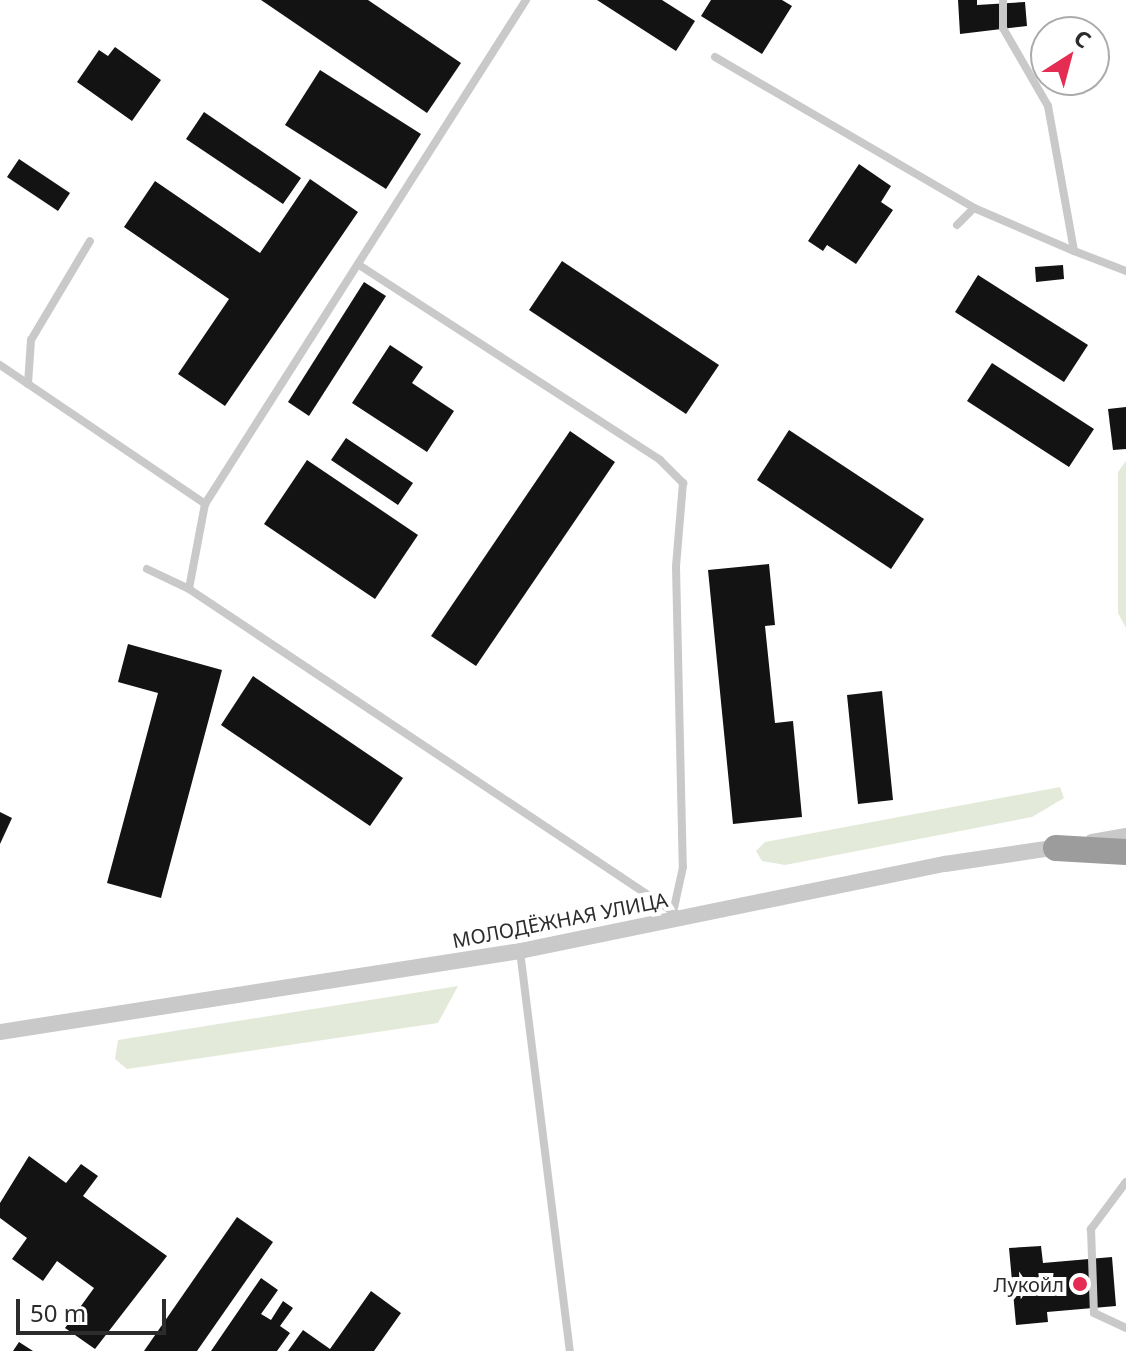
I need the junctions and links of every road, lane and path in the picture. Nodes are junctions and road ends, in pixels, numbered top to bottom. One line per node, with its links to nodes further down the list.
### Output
1 (526, 0): 8 (lane)
2 (1003, 0): 7 (lane)
3 (715, 57): 4 (lane)
4 (974, 208): 5 (lane); 7 (lane)
5 (957, 225)
6 (90, 241): 11 (lane)
7 (1074, 251): 9 (lane)
8 (359, 265): 12 (lane); 18 (lane)
9 (1126, 271)
10 (0, 365): 11 (lane)
11 (28, 384): 12 (lane)
12 (205, 504): 14 (lane)
13 (147, 569): 14 (lane)
14 (189, 589): 18 (lane)
15 (1126, 836): 16 (street, МОЛОДЁЖНАЯ УЛИЦА)
16 (1056, 848): 17 (highway); 18 (street, МОЛОДЁЖНАЯ УЛИЦА)
17 (1126, 852)
18 (678, 913): 19 (street, МОЛОДЁЖНАЯ УЛИЦА)
19 (520, 951): 20 (street, МОЛОДЁЖНАЯ УЛИЦА); 23 (lane)
20 (0, 1032)
21 (1126, 1182): 22 (lane)
22 (1126, 1328)
23 (570, 1351)

